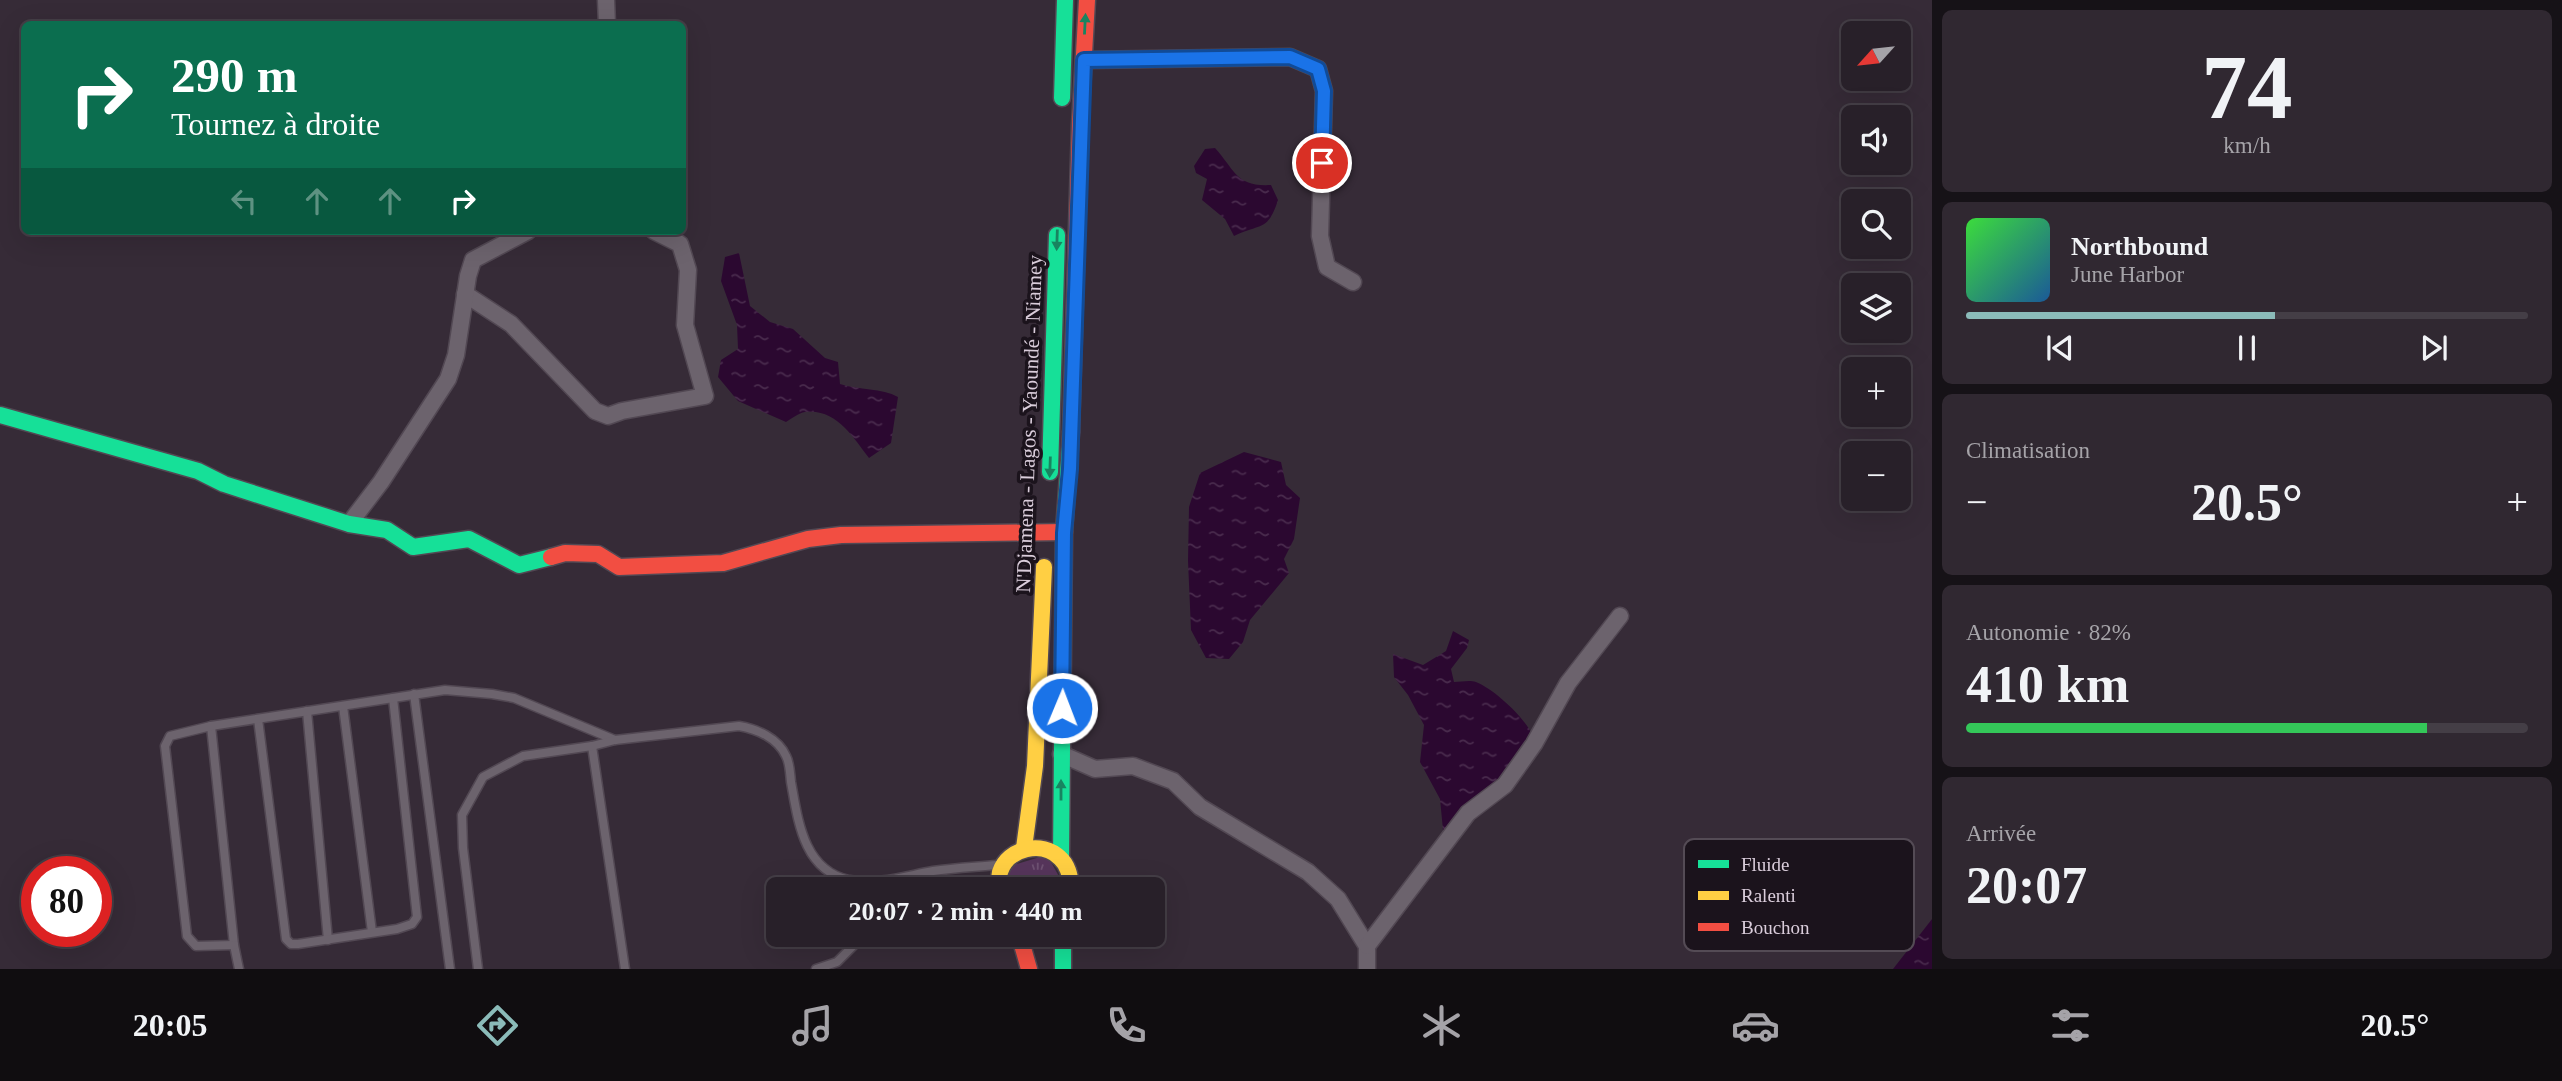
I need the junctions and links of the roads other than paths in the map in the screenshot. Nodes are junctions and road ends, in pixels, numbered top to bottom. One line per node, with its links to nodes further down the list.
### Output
1 (606, 0): 4 (street)
2 (1065, 0): 6 (main road)
3 (1087, 0): 5 (main road, N'Djamena - Lagos - Yaoundé - Niamey, one-way to 3)
4 (607, 21)
5 (1084, 60): 10 (street); 16 (main road, N'Djamena - Lagos - Yaoundé - Niamey)
6 (1061, 111)
7 (1058, 224): 13 (main road, N'Djamena - Lagos - Yaoundé - Niamey, one-way to 13)
8 (520, 235): 11 (street)
9 (662, 235): 11 (street)
10 (1353, 282)
11 (465, 294): 14 (street)
12 (0, 415): 14 (main road)
13 (1048, 494)
14 (349, 524): 15 (main road)
15 (1046, 527): 16 (main road); 27 (main road, N'Djamena - Lagos - Yaoundé - Niamey)
16 (1064, 533): 26 (main road, N'Djamena - Lagos - Yaoundé - Niamey)
17 (1620, 616): 35 (street)
18 (414, 694): 19 (lane); 24 (lane); 40 (lane)
19 (393, 698): 20 (lane); 32 (lane)
20 (342, 706): 21 (lane); 32 (lane)
21 (307, 711): 22 (lane); 33 (lane)
22 (258, 719): 23 (lane); 33 (lane)
23 (211, 726): 34 (lane); 34 (lane)
24 (615, 740): 25 (lane); 29 (lane)
25 (592, 746): 41 (lane); 42 (lane)
26 (1061, 754): 28 (main road, N'Djamena - Lagos - Yaoundé - Niamey, one-way to 26); 35 (street)
27 (1024, 848): 28 (main road); 29 (main road)
28 (1061, 858): 31 (main road, N'Djamena - Lagos - Yaoundé - Niamey)
29 (1003, 864): 30 (main road)
30 (999, 877)
31 (1071, 877)
32 (372, 932): 33 (lane)
33 (328, 940)
34 (234, 945): 39 (lane)
35 (1367, 946): 46 (street)
36 (852, 947): 43 (lane)
37 (1023, 947): 44 (main road)
38 (1063, 947): 45 (main road)
39 (239, 969)
40 (450, 969)
41 (478, 969)
42 (625, 969)
43 (816, 969)
44 (1029, 969)
45 (1063, 969)
46 (1367, 969)

